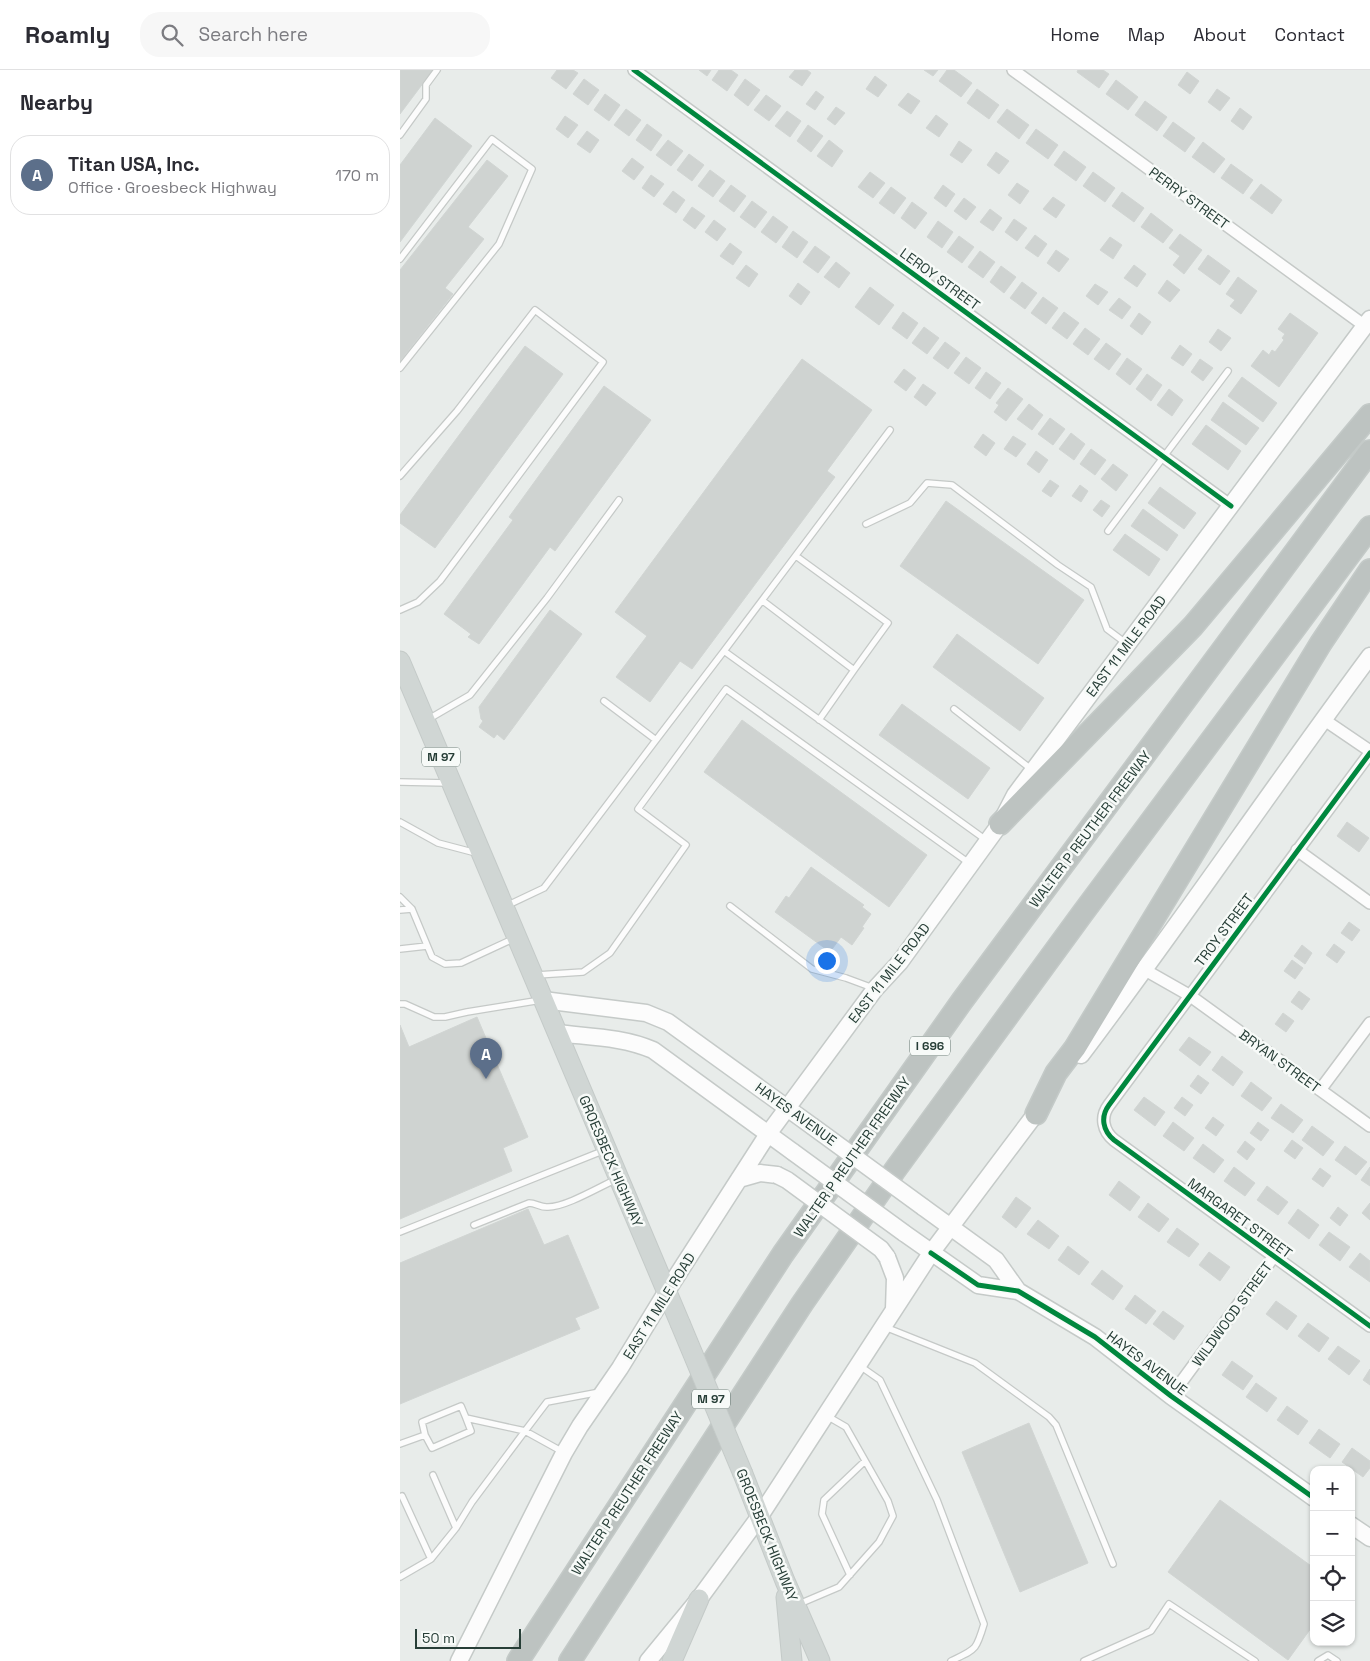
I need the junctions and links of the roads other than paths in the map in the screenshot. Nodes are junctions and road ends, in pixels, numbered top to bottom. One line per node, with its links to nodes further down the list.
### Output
1 (437, 70): 4 (lane)
2 (634, 70): 12 (street, LEROY STREET)
3 (1013, 70): 6 (street, PERRY STREET)
4 (400, 135)
5 (400, 259): 7 (lane)
6 (1367, 322): 15 (main road, EAST 11 MILE ROAD)
7 (400, 368)
8 (1228, 371): 12 (lane)
9 (1370, 415): 40 (highway)
10 (890, 430): 19 (lane)
11 (1370, 451): 107 (highway, WALTER P REUTHER FREEWAY / I 696)
12 (1164, 456): 15 (street, LEROY STREET); 18 (lane)
13 (400, 476): 22 (lane)
14 (619, 500): 33 (lane)
15 (1231, 506): 23 (main road, EAST 11 MILE ROAD)
16 (866, 524): 23 (lane)
17 (1370, 527): 108 (highway)
18 (1108, 531)
19 (796, 556): 21 (lane); 27 (lane)
20 (1370, 570): 64 (highway)
21 (763, 601): 24 (lane); 27 (lane)
22 (400, 610)
23 (1127, 645): 36 (main road, EAST 11 MILE ROAD)
24 (724, 652): 32 (lane); 34 (lane)
25 (1370, 656): 31 (main road)
26 (400, 661): 28 (main road, GROESBECK HIGHWAY / M 97)
27 (854, 670): 32 (lane)
28 (404, 682): 33 (main road, GROESBECK HIGHWAY / M 97)
29 (604, 701): 34 (lane)
30 (954, 709): 36 (lane)
31 (1323, 719): 35 (street); 54 (main road)
32 (819, 720): 41 (lane)
33 (425, 721): 38 (main road, GROESBECK HIGHWAY / M 97)
34 (656, 740): 48 (lane)
35 (1370, 752): 42 (street, TROY STREET)
36 (1033, 771): 40 (main road, EAST 11 MILE ROAD)
37 (400, 782): 38 (lane)
38 (451, 783): 43 (main road, GROESBECK HIGHWAY / M 97)
39 (400, 822): 43 (lane)
40 (1000, 824): 41 (main road, EAST 11 MILE ROAD)
41 (987, 841): 44 (main road, EAST 11 MILE ROAD)
42 (1297, 850): 46 (street); 57 (street, TROY STREET)
43 (481, 854): 48 (main road, GROESBECK HIGHWAY / M 97)
44 (970, 865): 55 (lane); 56 (main road, EAST 11 MILE ROAD)
45 (400, 897): 49 (lane)
46 (1370, 903)
47 (730, 906): 56 (lane)
48 (504, 907): 51 (main road, GROESBECK HIGHWAY / M 97)
49 (412, 909): 50 (lane); 52 (lane)
50 (400, 910)
51 (517, 937): 52 (lane); 55 (main road, GROESBECK HIGHWAY / M 97)
52 (428, 946): 53 (lane)
53 (400, 949)
54 (1145, 970): 57 (street, BRYAN STREET); 64 (main road)
55 (533, 976): 58 (main road, GROESBECK HIGHWAY / M 97)
56 (875, 989): 63 (main road, EAST 11 MILE ROAD)
57 (1189, 995): 62 (street, BRYAN STREET); 65 (street, TROY STREET)
58 (543, 1000): 59 (lane); 61 (main road, GROESBECK HIGHWAY / M 97); 63 (main road, HAYES AVENUE)
59 (400, 1004)
60 (1370, 1023): 62 (street)
61 (557, 1033): 67 (main road, HAYES AVENUE); 68 (main road, GROESBECK HIGHWAY / M 97)
62 (1320, 1090): 66 (street, BRYAN STREET)
63 (786, 1107): 67 (main road, EAST 11 MILE ROAD); 72 (main road, HAYES AVENUE, bridge)
64 (1036, 1114): 72 (main road)
65 (1104, 1123): 75 (street, MARGARET STREET)
66 (1370, 1126)
67 (768, 1134): 70 (main road, EAST 11 MILE ROAD); 74 (main road, HAYES AVENUE, bridge)
68 (607, 1149): 69 (main road, GROESBECK HIGHWAY / M 97); 73 (lane)
69 (618, 1178): 71 (lane); 76 (main road, GROESBECK HIGHWAY / M 97)
70 (739, 1179): 76 (main road, EAST 11 MILE ROAD); 78 (main road, bridge)
71 (474, 1225)
72 (950, 1226): 74 (main road); 77 (main road, HAYES AVENUE)
73 (400, 1232)
74 (931, 1253): 77 (main road, HAYES AVENUE); 78 (main road)
75 (1274, 1256): 80 (street, MARGARET STREET); 83 (street, WILDWOOD STREET)
76 (667, 1291): 82 (main road, EAST 11 MILE ROAD); 94 (main road, GROESBECK HIGHWAY / M 97, bridge)
77 (1018, 1291): 83 (main road, HAYES AVENUE)
78 (894, 1309): 79 (main road)
79 (883, 1326): 81 (main road); 99 (lane)
80 (1370, 1326)
81 (858, 1365): 84 (main road); 113 (lane)
82 (604, 1391): 86 (lane); 89 (main road, EAST 11 MILE ROAD)
83 (1172, 1396): 92 (main road, HAYES AVENUE)
84 (826, 1414): 90 (lane); 94 (main road)
85 (466, 1418): 86 (lane); 87 (lane); 87 (lane)
86 (525, 1431): 89 (lane); 96 (lane)
87 (425, 1435): 88 (lane)
88 (400, 1444)
89 (564, 1454): 106 (main road, EAST 11 MILE ROAD)
90 (865, 1461): 100 (lane); 100 (lane)
91 (434, 1475): 96 (lane)
92 (1310, 1495)
93 (402, 1496): 98 (lane)
94 (760, 1516): 102 (main road, GROESBECK HIGHWAY / M 97); 103 (main road)
95 (1355, 1527): 97 (main road)
96 (456, 1528): 98 (lane)
97 (1370, 1538)
98 (430, 1559): 101 (lane)
99 (1113, 1564)
100 (850, 1575): 104 (lane)
101 (400, 1577)
102 (785, 1581): 104 (main road, GROESBECK HIGHWAY / M 97); 111 (main road)
103 (699, 1599): 109 (main road); 110 (main road)
104 (795, 1605): 112 (main road, GROESBECK HIGHWAY / M 97)
105 (1091, 1660): 114 (lane); 115 (lane)
106 (458, 1661)
107 (518, 1661)
108 (570, 1661)
109 (648, 1661)
110 (672, 1661)
111 (792, 1661)
112 (820, 1661)
113 (951, 1661)
114 (1084, 1661)
115 (1255, 1661)
116 (1318, 1661): 117 (lane)
117 (1337, 1661)

